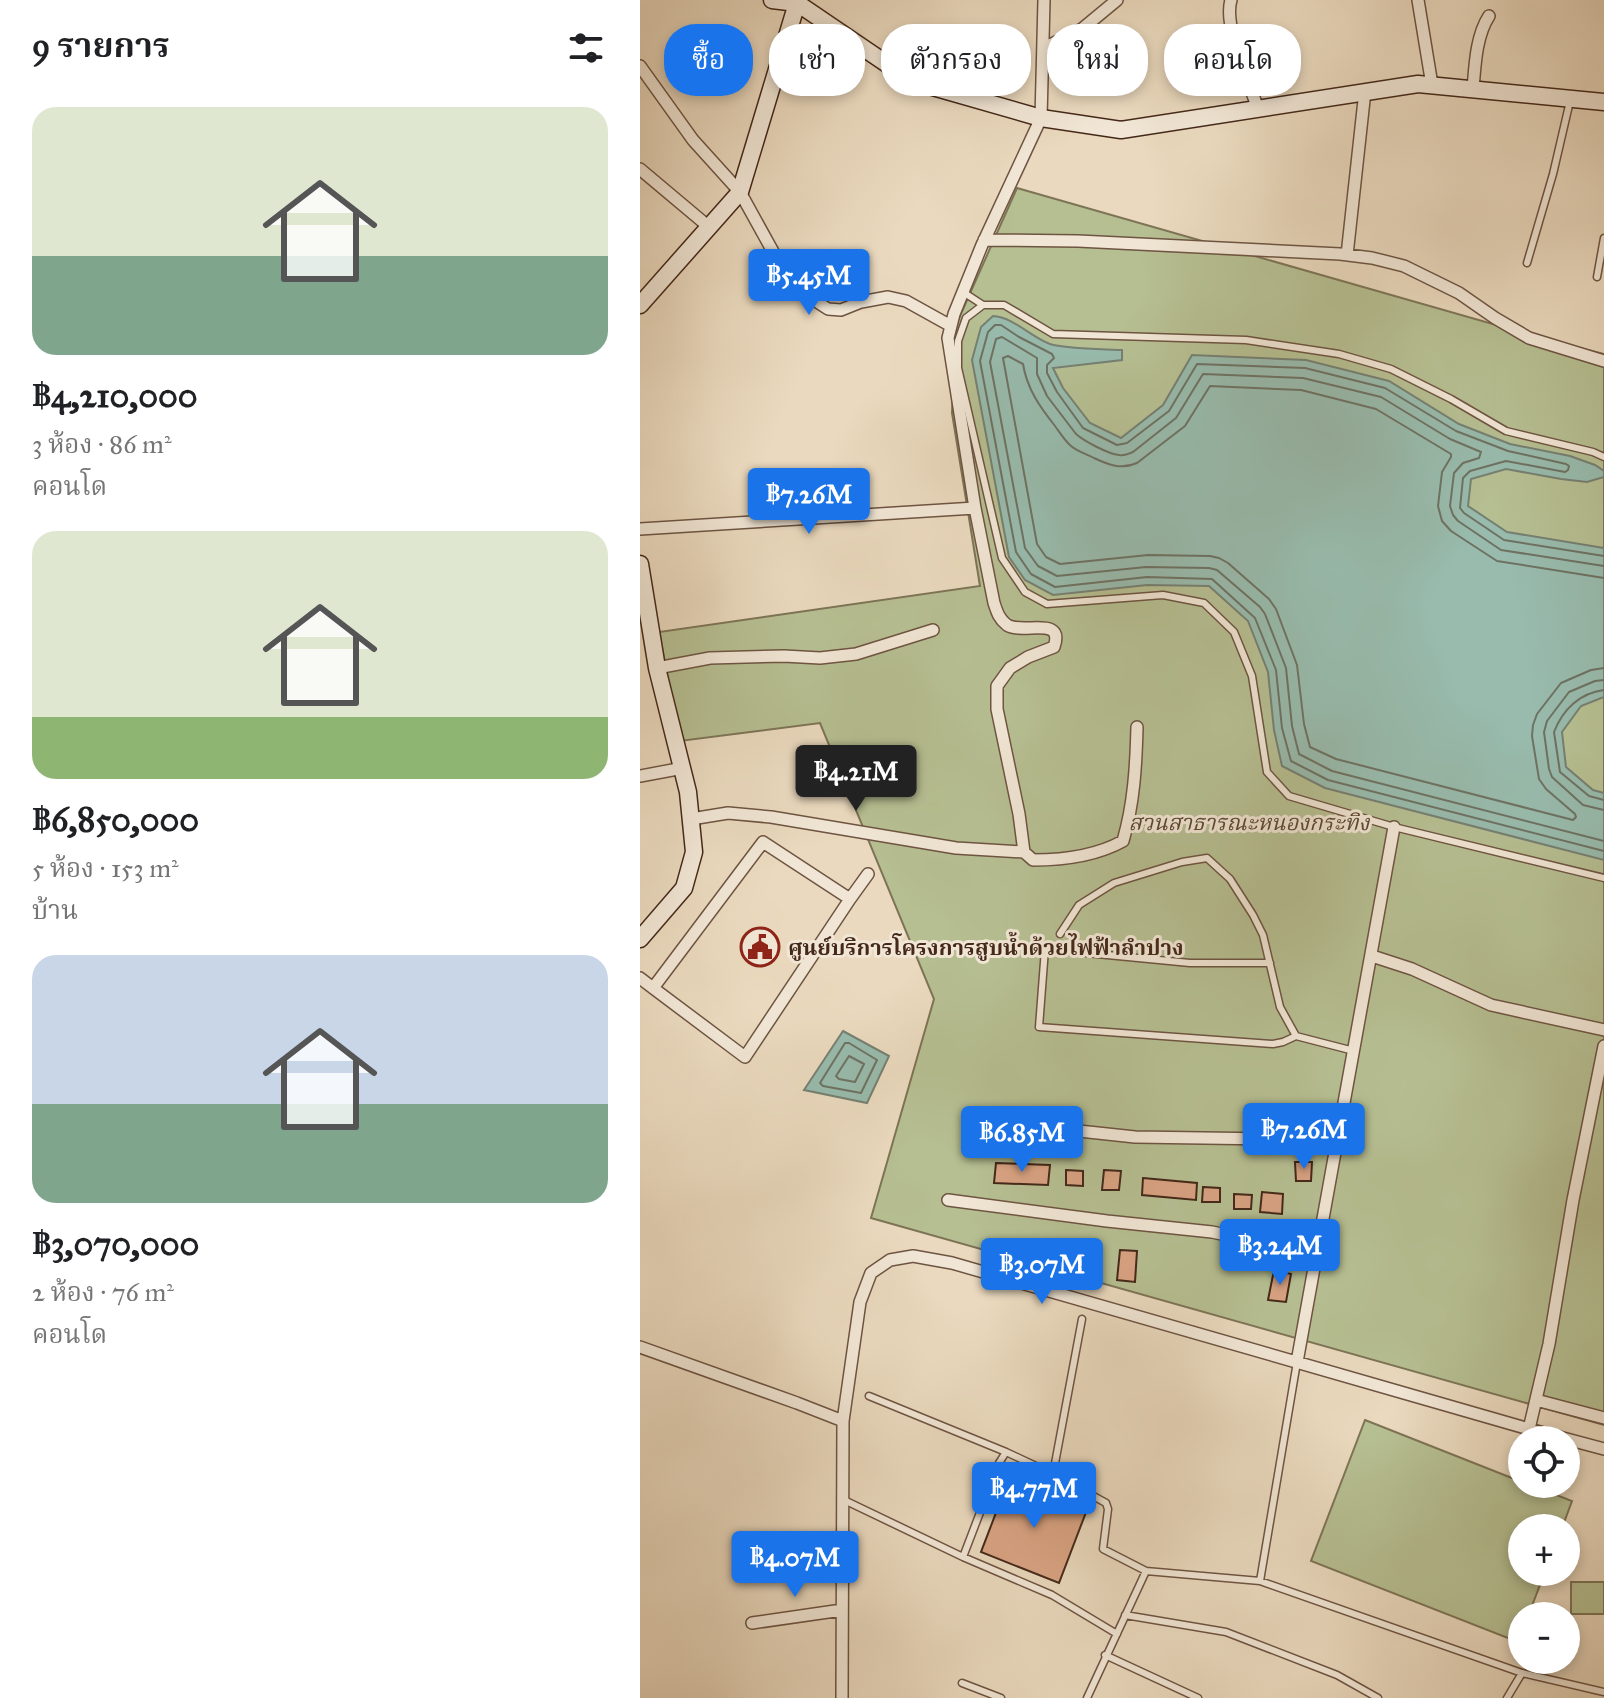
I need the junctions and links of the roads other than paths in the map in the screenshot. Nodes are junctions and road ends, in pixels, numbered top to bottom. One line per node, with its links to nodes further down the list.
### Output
1 (772, 0): 6 (street)
2 (1044, 0): 8 (street)
3 (1117, 0): 8 (street)
4 (1231, 0): 15 (street)
5 (1418, 0): 10 (street)
6 (797, 3): 16 (street); 18 (street)
7 (1489, 16): 11 (street)
8 (1044, 48): 16 (street)
9 (640, 66): 18 (street)
10 (1432, 85): 11 (street); 12 (street)
11 (1473, 89): 13 (street)
12 (1365, 91): 15 (street); 22 (street)
13 (1571, 98): 14 (street); 23 (lane)
14 (1604, 102)
15 (1258, 109): 16 (street)
16 (1041, 118): 21 (street)
17 (640, 169): 19 (street)
18 (740, 192): 19 (street); 28 (street)
19 (709, 227): 26 (street)
20 (1604, 238): 24 (lane)
21 (984, 240): 22 (street); 25 (street)
22 (1347, 255): 29 (street)
23 (1527, 263)
24 (1597, 277)
25 (963, 292): 27 (lane); 28 (street)
26 (640, 305)
27 (983, 305): 30 (lane); 40 (lane)
28 (951, 326): 31 (street)
29 (1604, 361)
30 (1604, 457)
31 (975, 508): 32 (street); 41 (street)
32 (640, 529)
33 (640, 564): 35 (street)
34 (933, 630): 35 (street)
35 (657, 668): 37 (street)
36 (1137, 727): 41 (street)
37 (683, 768): 38 (street); 39 (street)
38 (640, 776)
39 (691, 819): 41 (street); 46 (street)
40 (1394, 827): 43 (lane); 47 (street)
41 (1024, 852)
42 (868, 874): 44 (street)
43 (1604, 878)
44 (850, 899): 50 (street); 50 (street)
45 (1060, 934): 48 (lane)
46 (640, 939)
47 (1372, 956): 51 (street); 54 (street)
48 (1270, 963): 52 (lane); 52 (lane)
49 (641, 980): 50 (street)
50 (653, 988)
51 (1604, 1030)
52 (1296, 1036): 54 (lane)
53 (1604, 1046): 63 (street)
54 (1354, 1051): 56 (street)
55 (995, 1122): 56 (street)
56 (1338, 1140): 58 (street)
57 (948, 1200): 58 (street)
58 (1317, 1254): 61 (street)
59 (1082, 1319): 71 (lane)
60 (640, 1347): 65 (street)
61 (1297, 1362): 65 (street); 66 (street); 75 (lane)
62 (869, 1396): 70 (lane)
63 (1536, 1400): 64 (street); 67 (street)
64 (1604, 1418)
65 (843, 1421): 72 (street)
66 (1519, 1426)
67 (1530, 1426)
68 (1580, 1443): 69 (street)
69 (1604, 1449)
70 (1006, 1452): 71 (lane); 73 (lane)
71 (1053, 1474): 74 (lane)
72 (843, 1500): 73 (lane); 76 (street)
73 (963, 1557): 79 (lane)
74 (1146, 1571): 75 (lane); 77 (lane)
75 (1260, 1581): 81 (lane)
76 (842, 1610): 78 (street); 86 (street)
77 (1125, 1615): 79 (lane); 90 (lane)
78 (752, 1623)
79 (1117, 1634): 80 (lane)
80 (1105, 1655): 88 (lane); 89 (lane)
81 (1508, 1668)
82 (1521, 1674): 91 (lane)
83 (1526, 1674): 85 (lane)
84 (962, 1683): 87 (lane)
85 (1604, 1692)
86 (842, 1698)
87 (1001, 1698)
88 (1087, 1698)
89 (1198, 1698)
90 (1378, 1698)
91 (1507, 1698)

